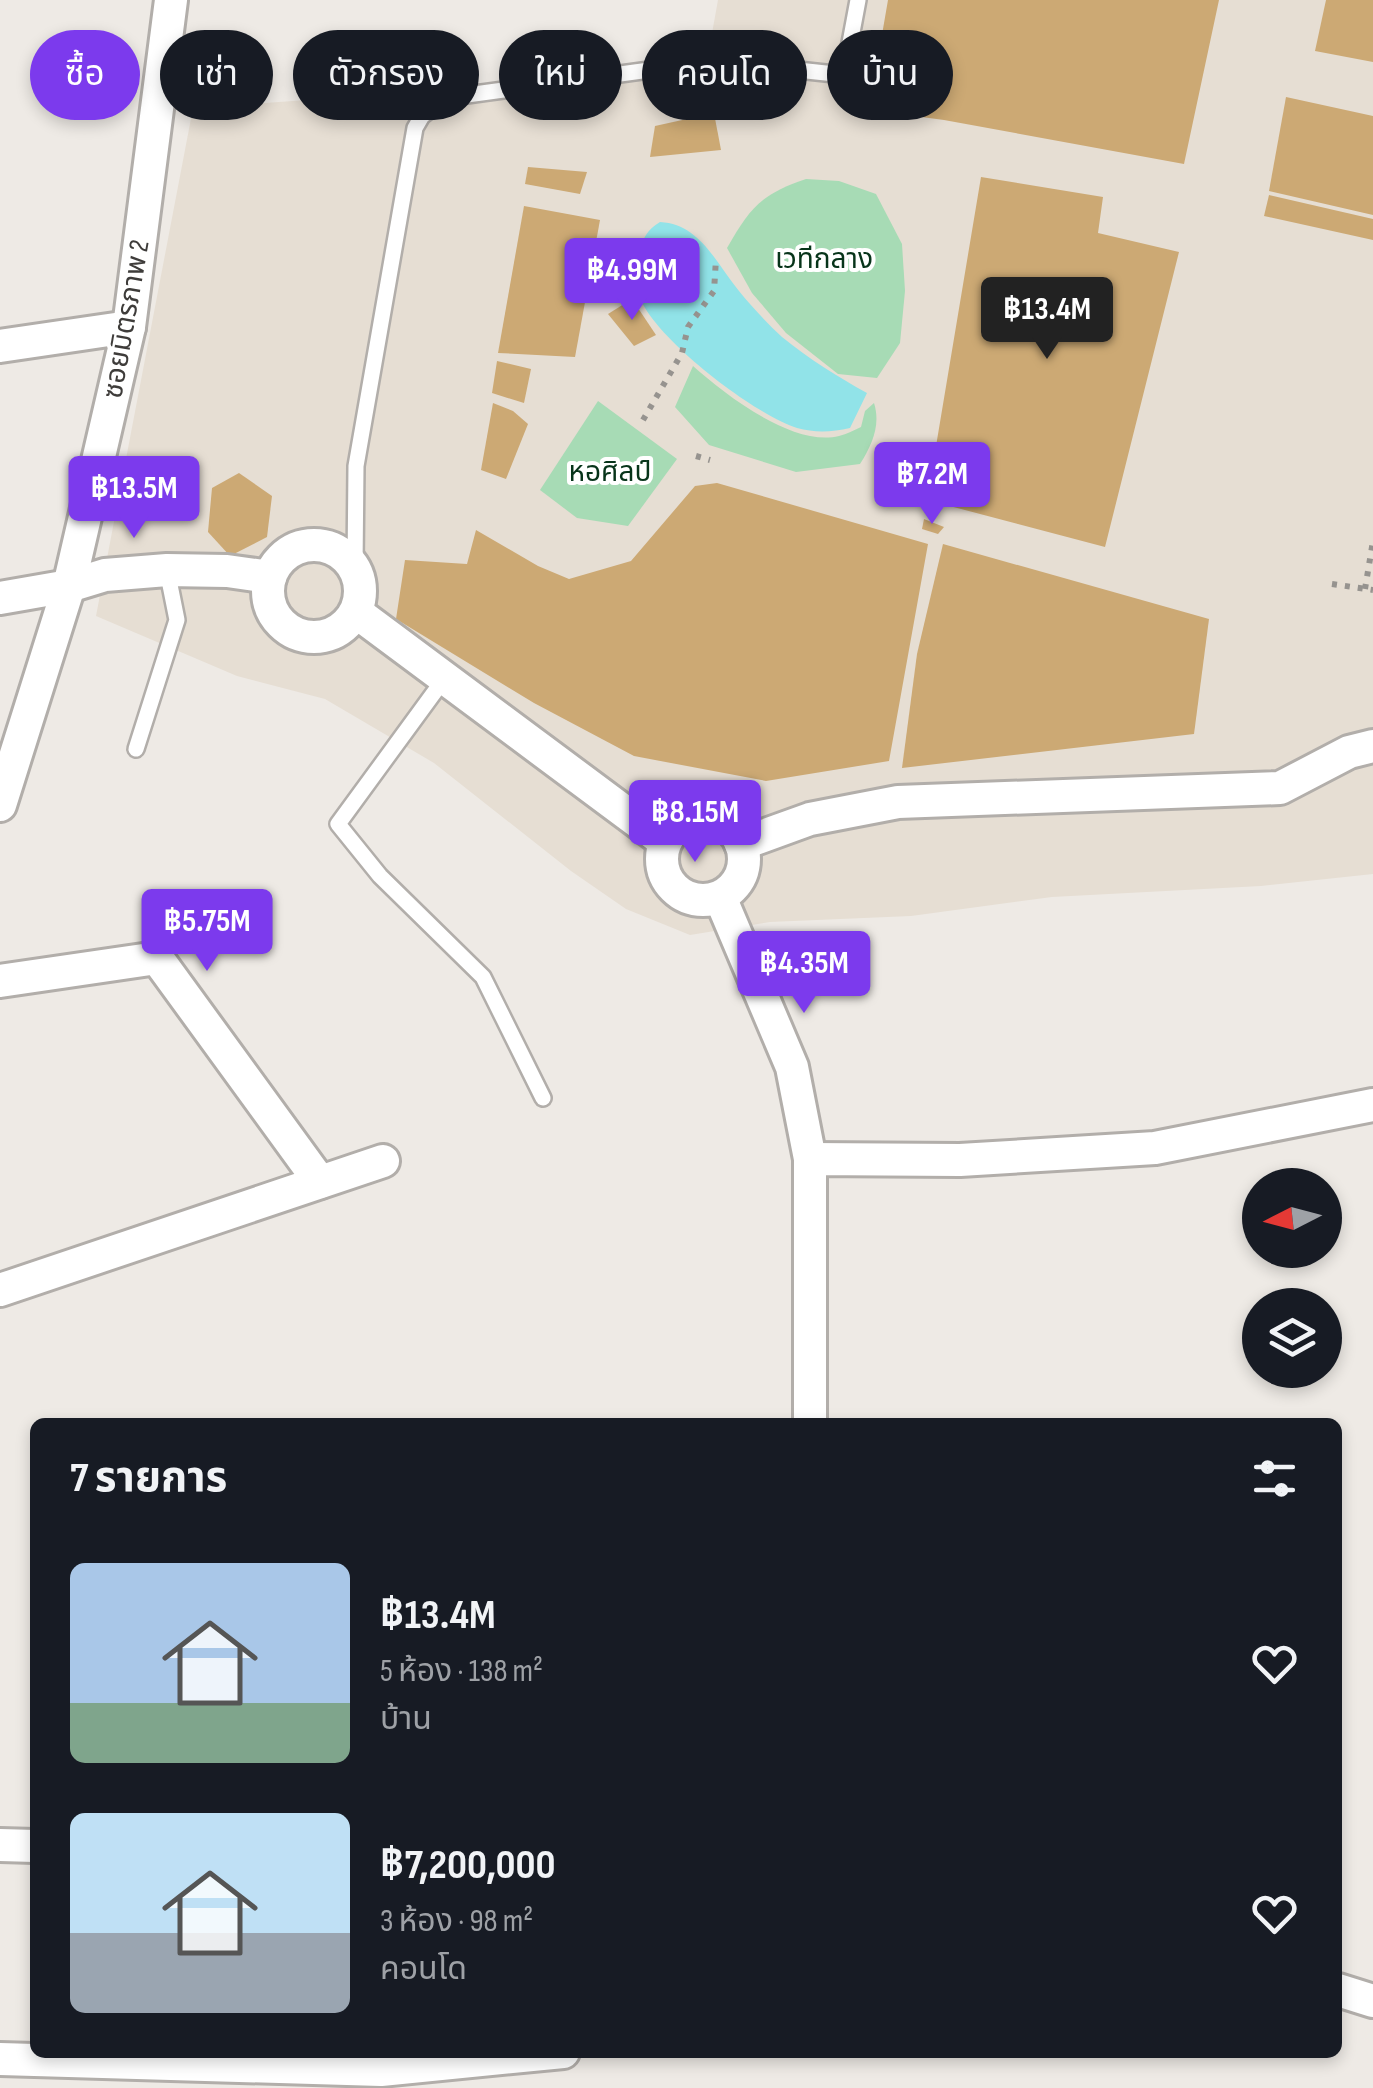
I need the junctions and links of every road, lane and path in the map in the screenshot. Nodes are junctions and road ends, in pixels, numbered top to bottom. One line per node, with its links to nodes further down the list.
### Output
1 (171, 0): 4 (street, ซอยมิตรภาพ 2)
2 (858, 0): 10 (lane)
3 (716, 259): 6 (path)
4 (129, 327): 5 (street); 14 (street, ซอยมิตรภาพ 2)
5 (0, 346)
6 (643, 420)
7 (696, 456): 8 (path)
8 (710, 460)
9 (1373, 541): 15 (path)
10 (355, 567): 12 (street); 17 (street)
11 (167, 570): 12 (street); 14 (street); 20 (lane)
12 (270, 578): 17 (street)
13 (1332, 584): 15 (path)
14 (69, 586): 16 (street); 21 (street, ซอยมิตรภาพ 2)
15 (1369, 589)
16 (0, 598)
17 (356, 612): 18 (street)
18 (444, 679): 22 (street); 26 (lane)
19 (1373, 746): 23 (street)
20 (136, 749)
21 (0, 805)
22 (665, 842): 23 (street); 24 (street)
23 (741, 844): 24 (street)
24 (720, 896): 28 (street)
25 (0, 981): 30 (street)
26 (543, 1098)
27 (1373, 1104): 28 (street)
28 (810, 1159): 32 (street)
29 (383, 1162): 30 (street)
30 (320, 1182): 31 (street)
31 (0, 1290)
32 (810, 1418)
33 (0, 1845): 34 (street)
34 (30, 1846)
35 (1342, 1991): 36 (street)
36 (1373, 2001)
37 (502, 2058): 38 (street)
38 (0, 2059)

